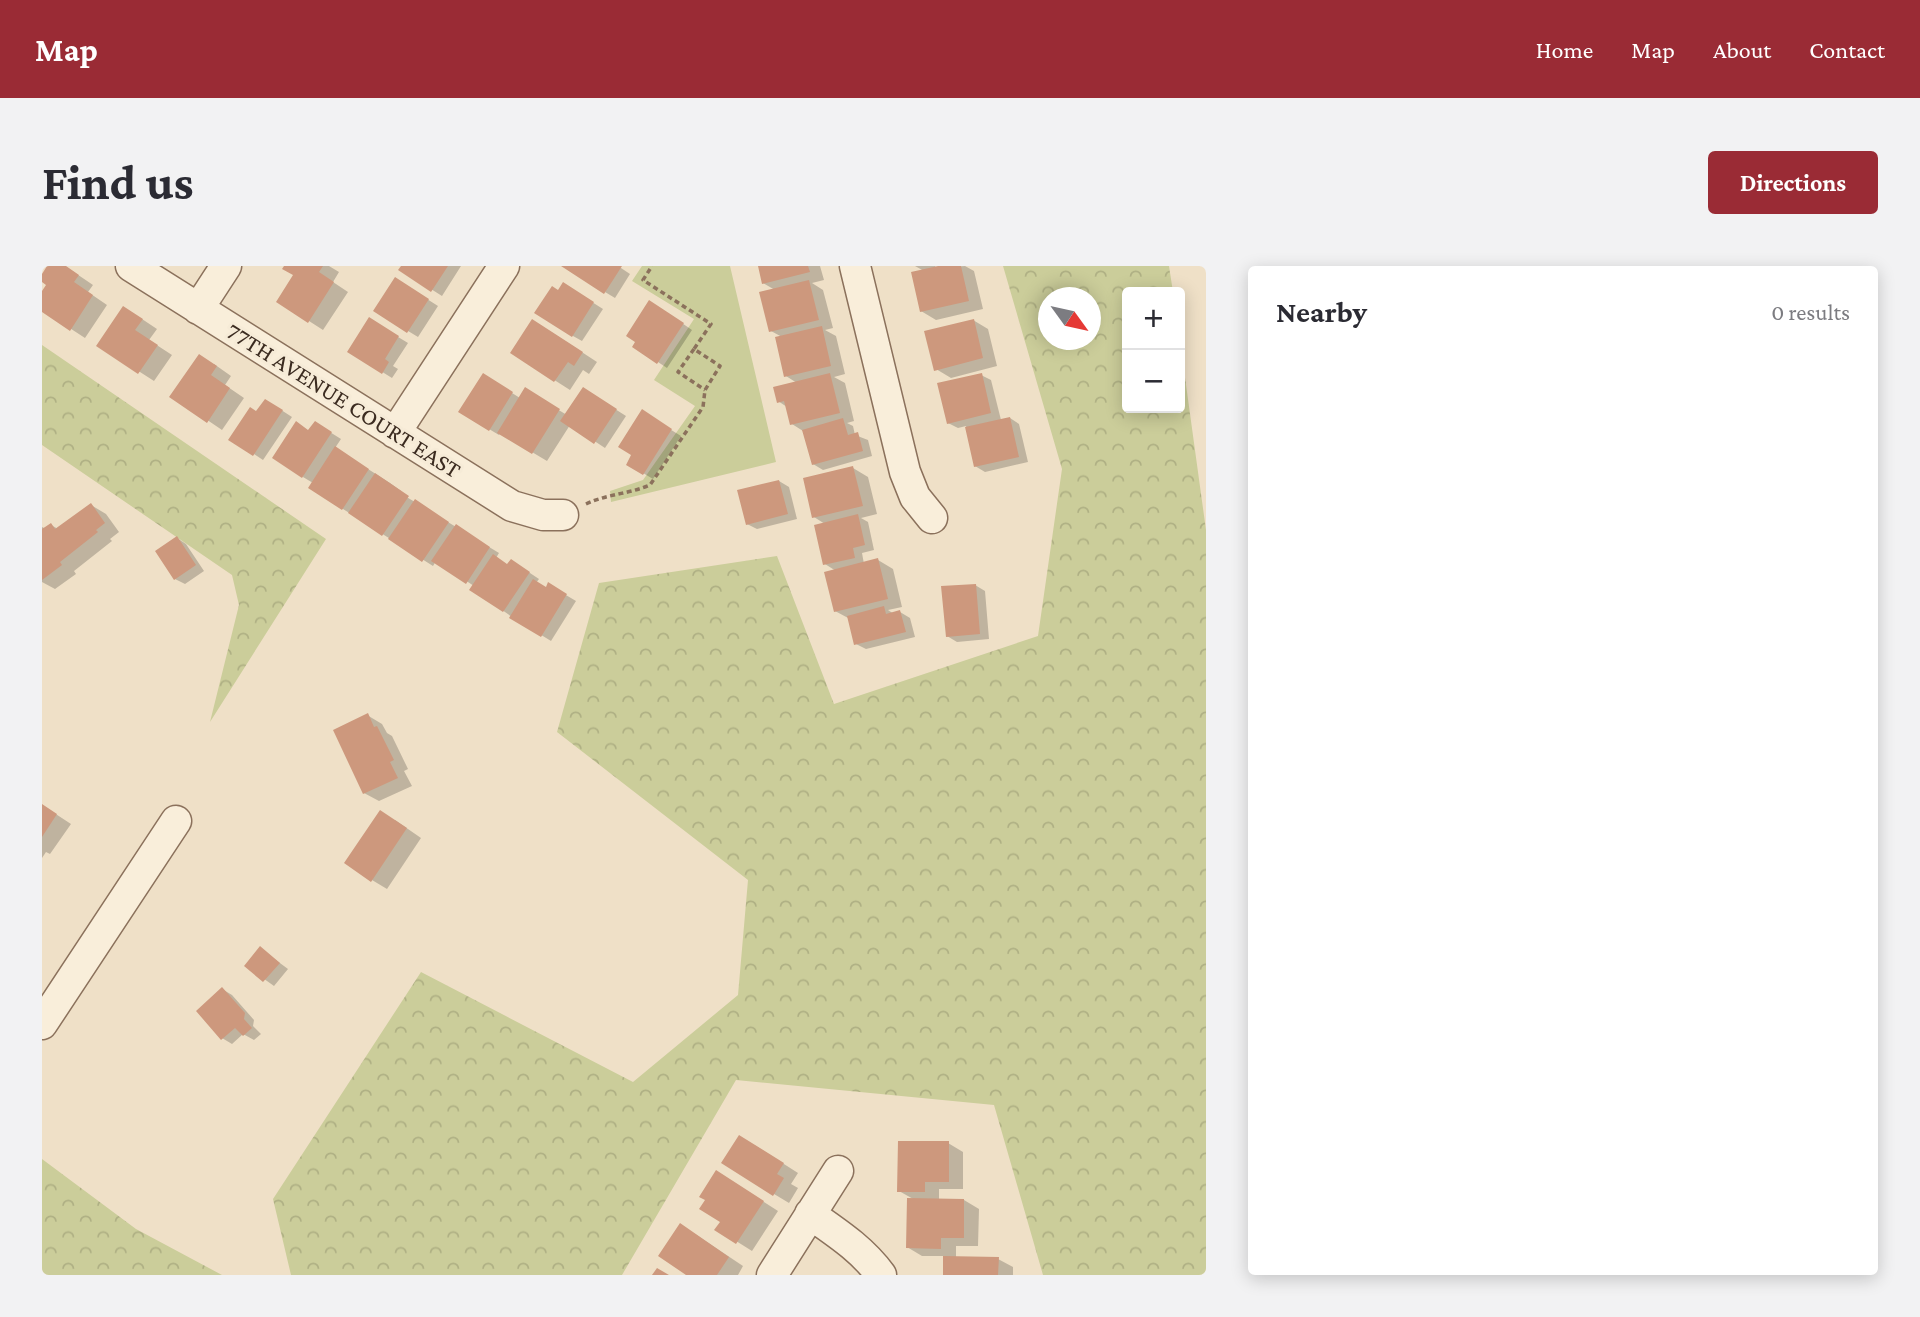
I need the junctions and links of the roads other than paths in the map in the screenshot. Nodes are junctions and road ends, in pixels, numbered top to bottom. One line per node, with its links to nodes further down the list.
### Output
1 (131, 266): 5 (street, 77TH AVENUE COURT EAST)
2 (226, 266): 5 (street)
3 (504, 266): 6 (street)
4 (855, 266): 8 (street)
5 (198, 309): 6 (street, 77TH AVENUE COURT EAST)
6 (395, 433): 7 (street, 77TH AVENUE COURT EAST)
7 (563, 515)
8 (932, 518)
9 (176, 821): 10 (street)
10 (42, 1024)
11 (838, 1171): 12 (street)
12 (810, 1214): 13 (street); 14 (street)
13 (772, 1275)
14 (881, 1275)

